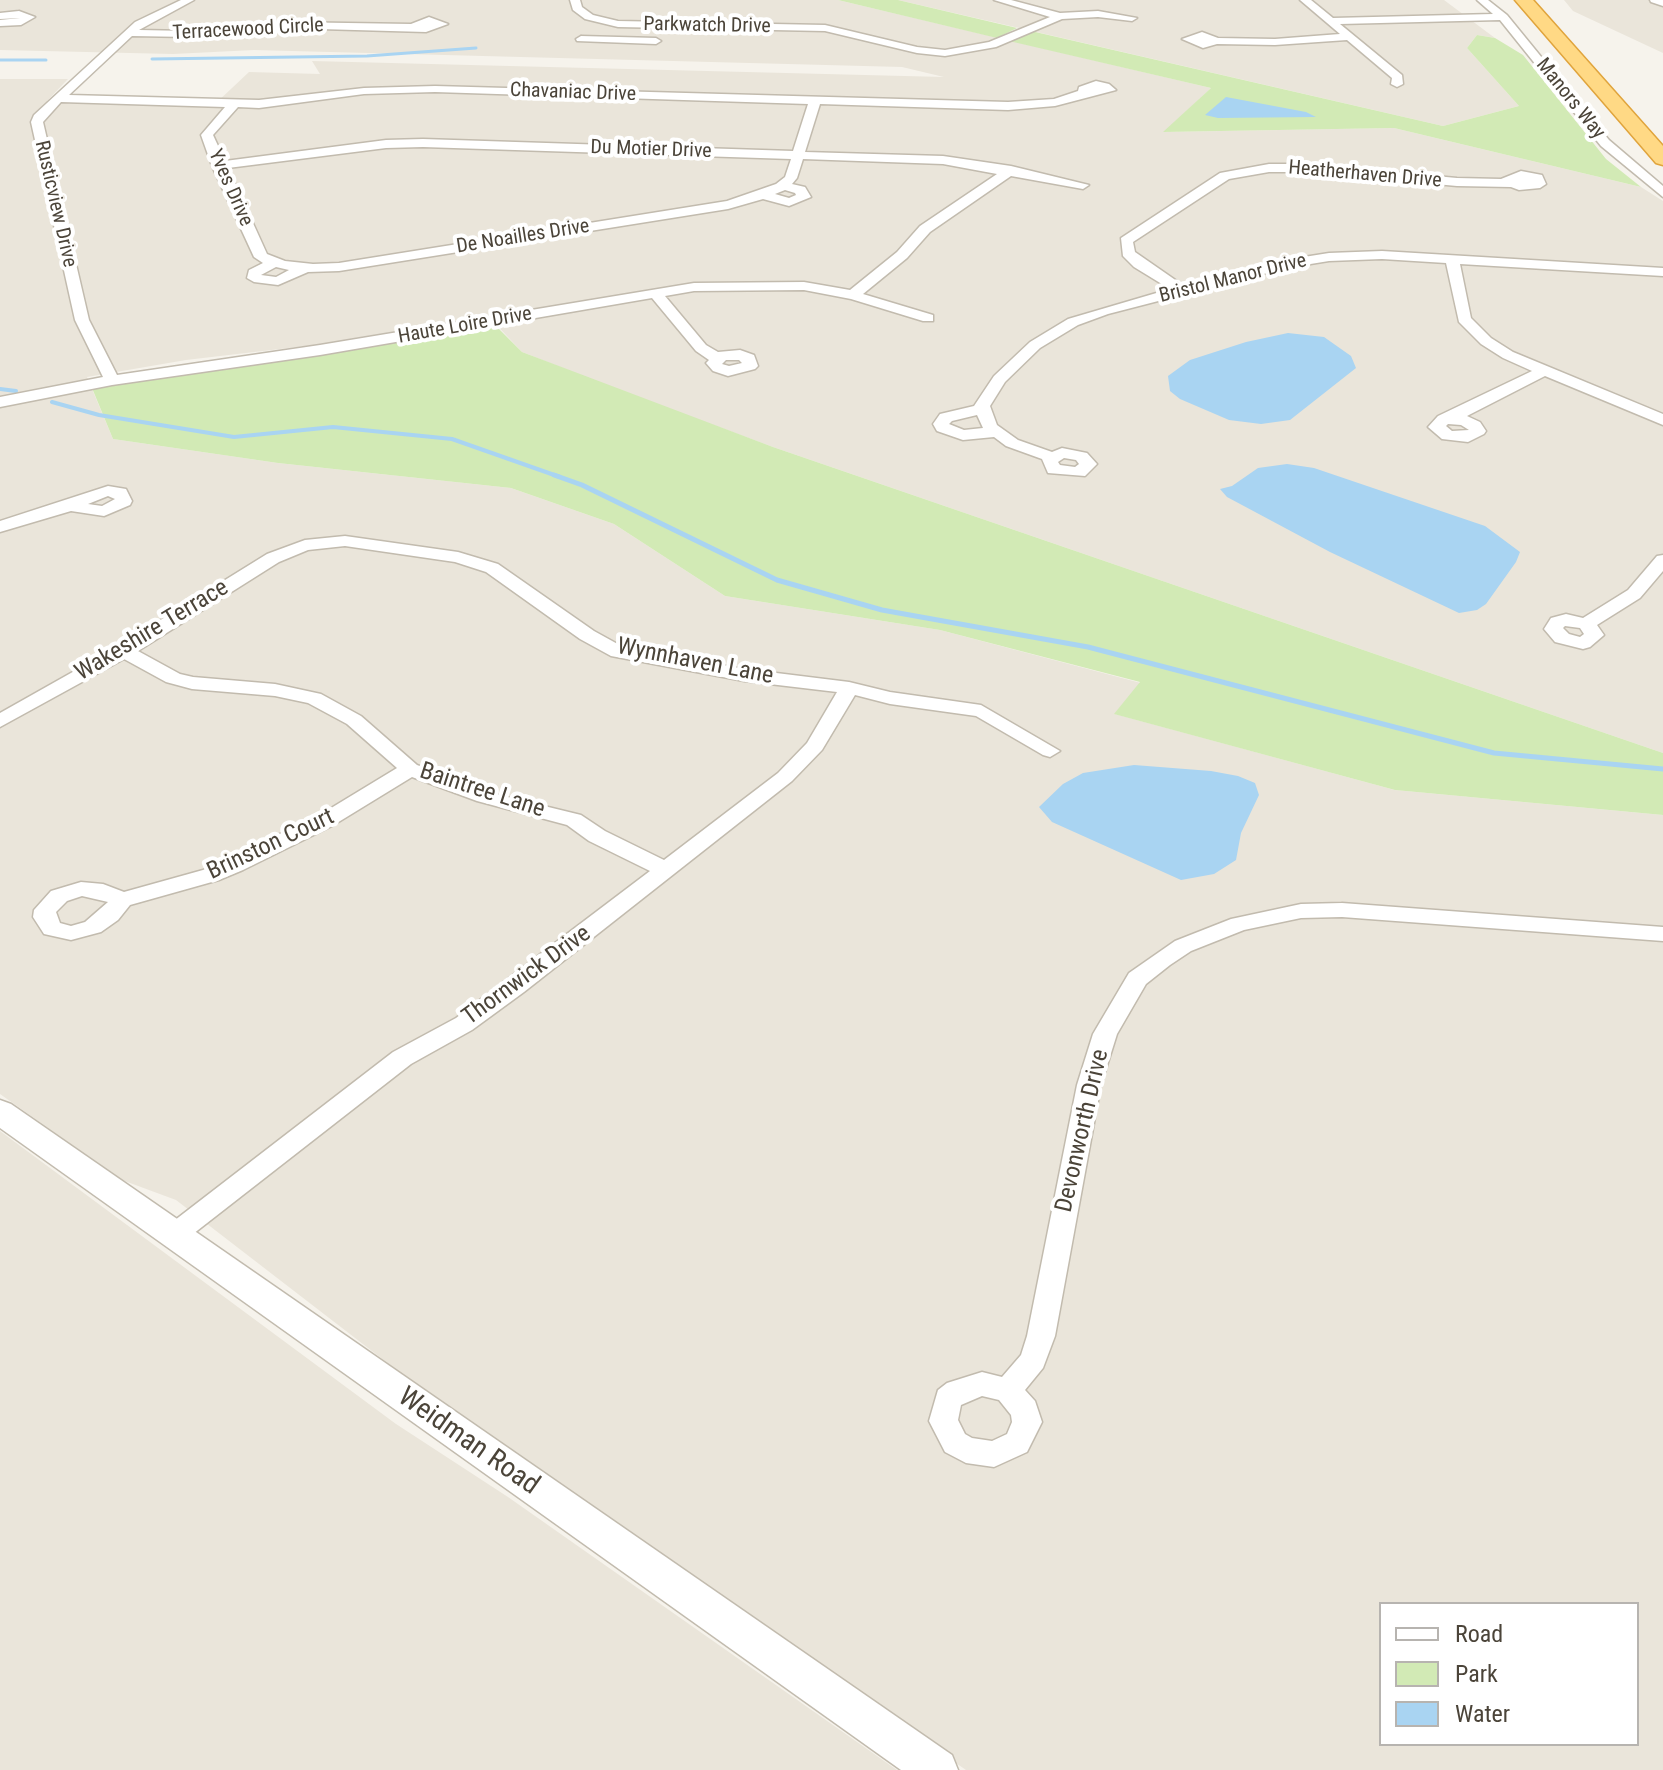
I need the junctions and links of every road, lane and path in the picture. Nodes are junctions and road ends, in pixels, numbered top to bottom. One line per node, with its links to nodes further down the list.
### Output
1 (189, 0): 17 (street, Rusticview Drive)
2 (575, 0): 18 (street, Parkwatch Drive)
3 (999, 0): 11 (street)
4 (1305, 0): 14 (street)
5 (1482, 0): 12 (street, Manors Way)
6 (1524, 0): 31 (highway)
7 (1544, 0): 29 (highway)
8 (1655, 0): 9 (street)
9 (1663, 3)
10 (0, 16): 15 (street)
11 (1060, 16): 13 (street, Parkwatch Drive); 18 (street, Parkwatch Drive)
12 (1503, 17): 14 (street); 37 (street, Manors Way)
13 (1132, 18)
14 (1330, 21): 19 (street)
15 (0, 23)
16 (416, 27): 17 (street, Terracewood Circle)
17 (128, 33): 26 (street, Rusticview Drive)
18 (850, 33): 23 (street)
19 (1350, 37): 22 (street); 24 (street)
20 (581, 39): 21 (street, Parkwatch Drive)
21 (664, 41)
22 (1216, 41)
23 (832, 42)
24 (1384, 87)
25 (1087, 92): 27 (street, Chavaniac Drive)
26 (58, 98): 28 (street, Chavaniac Drive); 50 (street, Rusticview Drive)
27 (815, 100): 28 (street, Chavaniac Drive); 30 (street)
28 (234, 104): 32 (street, Yves Drive)
29 (1663, 135)
30 (801, 154): 32 (street, Du Motier Drive); 33 (street, Du Motier Drive); 35 (street)
31 (1663, 159)
32 (218, 166): 40 (street, Yves Drive)
33 (1011, 170): 36 (street, Du Motier Drive); 46 (street)
34 (1510, 183): 43 (street, Heatherhaven Drive)
35 (783, 185): 38 (street, De Noailles Drive); 38 (street, De Noailles Drive)
36 (1083, 185)
37 (1663, 193)
38 (763, 195): 41 (street, De Noailles Drive)
39 (1452, 259): 42 (street, Bristol Manor Drive); 43 (street, Bristol Manor Drive); 49 (street)
40 (278, 264): 41 (street, De Noailles Drive); 41 (street)
41 (304, 268)
42 (1657, 272): 44 (street)
43 (1181, 290): 52 (street, Bristol Manor Drive)
44 (1663, 290)
45 (656, 294): 46 (street, Haute Loire Drive); 48 (street); 50 (street, Haute Loire Drive)
46 (853, 295): 47 (street, Haute Loire Drive)
47 (928, 318)
48 (717, 358)
49 (1545, 370): 53 (street); 54 (street)
50 (112, 380): 51 (street, Haute Loire Drive)
51 (0, 402)
52 (982, 409): 55 (street); 55 (street)
53 (1451, 418)
54 (1663, 420)
55 (997, 432): 56 (street)
56 (1052, 457)
57 (70, 506): 58 (street)
58 (0, 527)
59 (305, 545): 62 (street, Wakeshire Terrace); 63 (street, Wynnhaven Lane)
60 (1663, 560): 61 (street)
61 (1586, 624)
62 (124, 651): 64 (street, Wakeshire Terrace); 66 (street, Baintree Lane)
63 (849, 688): 65 (street, Wynnhaven Lane); 67 (street, Thornwick Drive)
64 (0, 721)
65 (1050, 751)
66 (410, 769): 67 (street, Baintree Lane); 68 (street, Brinston Court)
67 (667, 870): 71 (street, Thornwick Drive)
68 (122, 900)
69 (1663, 934): 72 (street, Devonworth Drive)
70 (0, 1112): 71 (street, Weidman Road)
71 (175, 1234): 73 (street, Weidman Road)
72 (1008, 1391)
73 (937, 1770)

